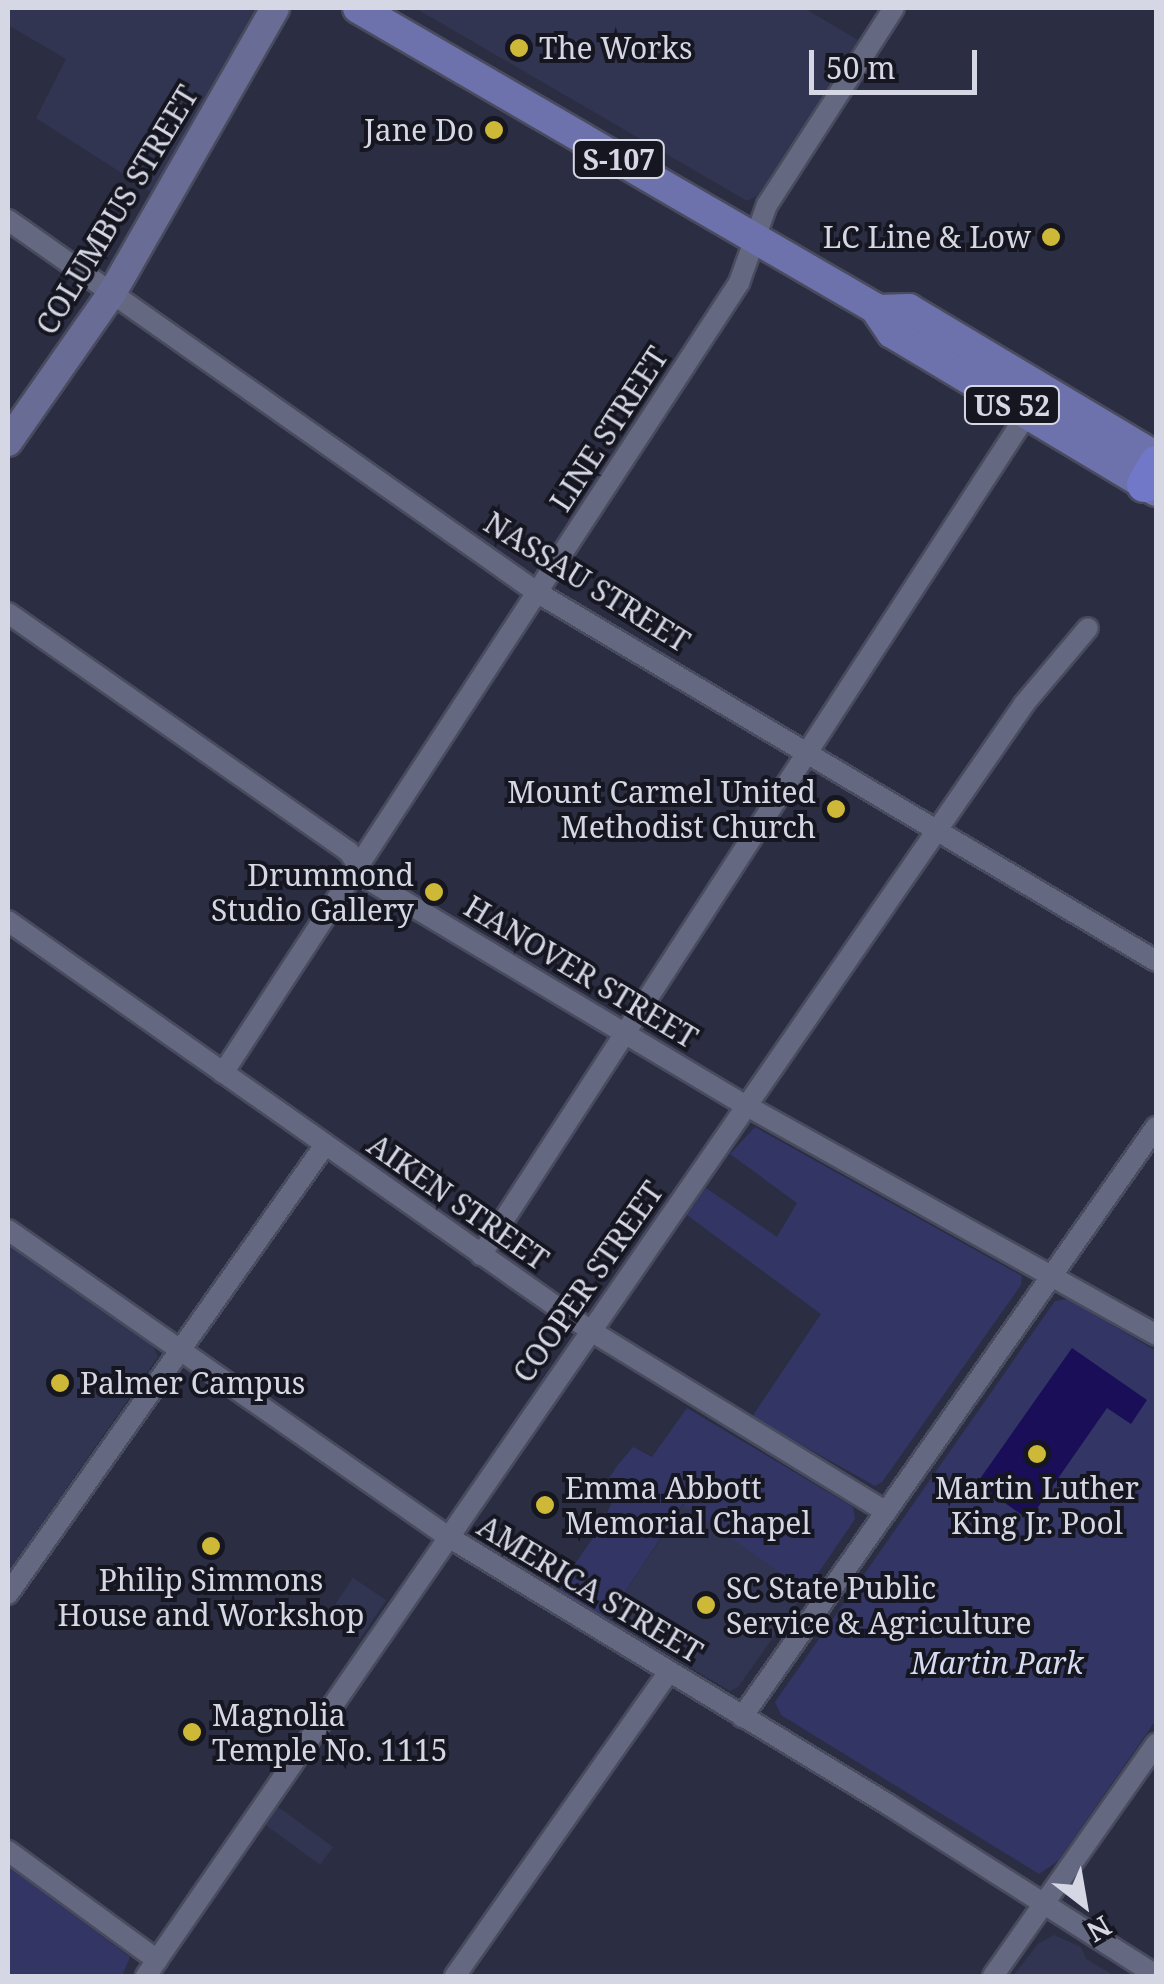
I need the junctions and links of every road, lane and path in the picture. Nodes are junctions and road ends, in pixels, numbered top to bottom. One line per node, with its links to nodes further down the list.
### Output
1 (275, 8): 6 (street, COLUMBUS STREET)
2 (358, 8): 5 (main road, S-107)
3 (894, 8): 5 (street, LINE STREET)
4 (8, 220): 6 (street, NASSAU STREET)
5 (754, 238): 7 (main road, US 52); 11 (street, LINE STREET)
6 (112, 293): 9 (street, COLUMBUS STREET); 11 (street, NASSAU STREET)
7 (877, 310): 8 (main road, US 52); 10 (main road, US 52)
8 (1027, 414): 10 (main road, US 52); 14 (street)
9 (8, 442)
10 (1153, 474)
11 (538, 593): 14 (street, NASSAU STREET); 16 (street, LINE STREET)
12 (8, 613): 16 (street, HANOVER STREET)
13 (1088, 628): 15 (street, COOPER STREET)
14 (809, 753): 15 (street, NASSAU STREET); 19 (street)
15 (937, 830): 18 (street, NASSAU STREET); 21 (street, COOPER STREET)
16 (360, 867): 19 (street, HANOVER STREET); 20 (street, LINE STREET)
17 (8, 921): 20 (street, AIKEN STREET)
18 (1156, 961)
19 (626, 1035): 21 (street, HANOVER STREET); 25 (street)
20 (223, 1073): 23 (street, AIKEN STREET)
21 (747, 1106): 26 (street, HANOVER STREET); 27 (street, COOPER STREET)
22 (1156, 1127): 26 (street)
23 (325, 1145): 25 (street, AIKEN STREET); 29 (street)
24 (8, 1230): 29 (street, AMERICA STREET)
25 (482, 1255): 27 (street, AIKEN STREET)
26 (1053, 1274): 28 (street, HANOVER STREET); 30 (street)
27 (591, 1331): 30 (street, AIKEN STREET); 31 (street, COOPER STREET)
28 (1156, 1335)
29 (178, 1351): 31 (street, AMERICA STREET); 32 (street)
30 (886, 1512): 34 (street)
31 (446, 1536): 33 (street, AMERICA STREET); 38 (street, COOPER STREET)
32 (8, 1594)
33 (669, 1672): 34 (street, AMERICA STREET); 40 (street)
34 (742, 1717): 37 (street, AMERICA STREET)
35 (1156, 1744): 37 (street)
36 (8, 1851): 38 (street)
37 (1044, 1904): 39 (street, AMERICA STREET); 41 (street)
38 (152, 1968)
39 (1156, 1975)
40 (455, 1976)
41 (992, 1976)

